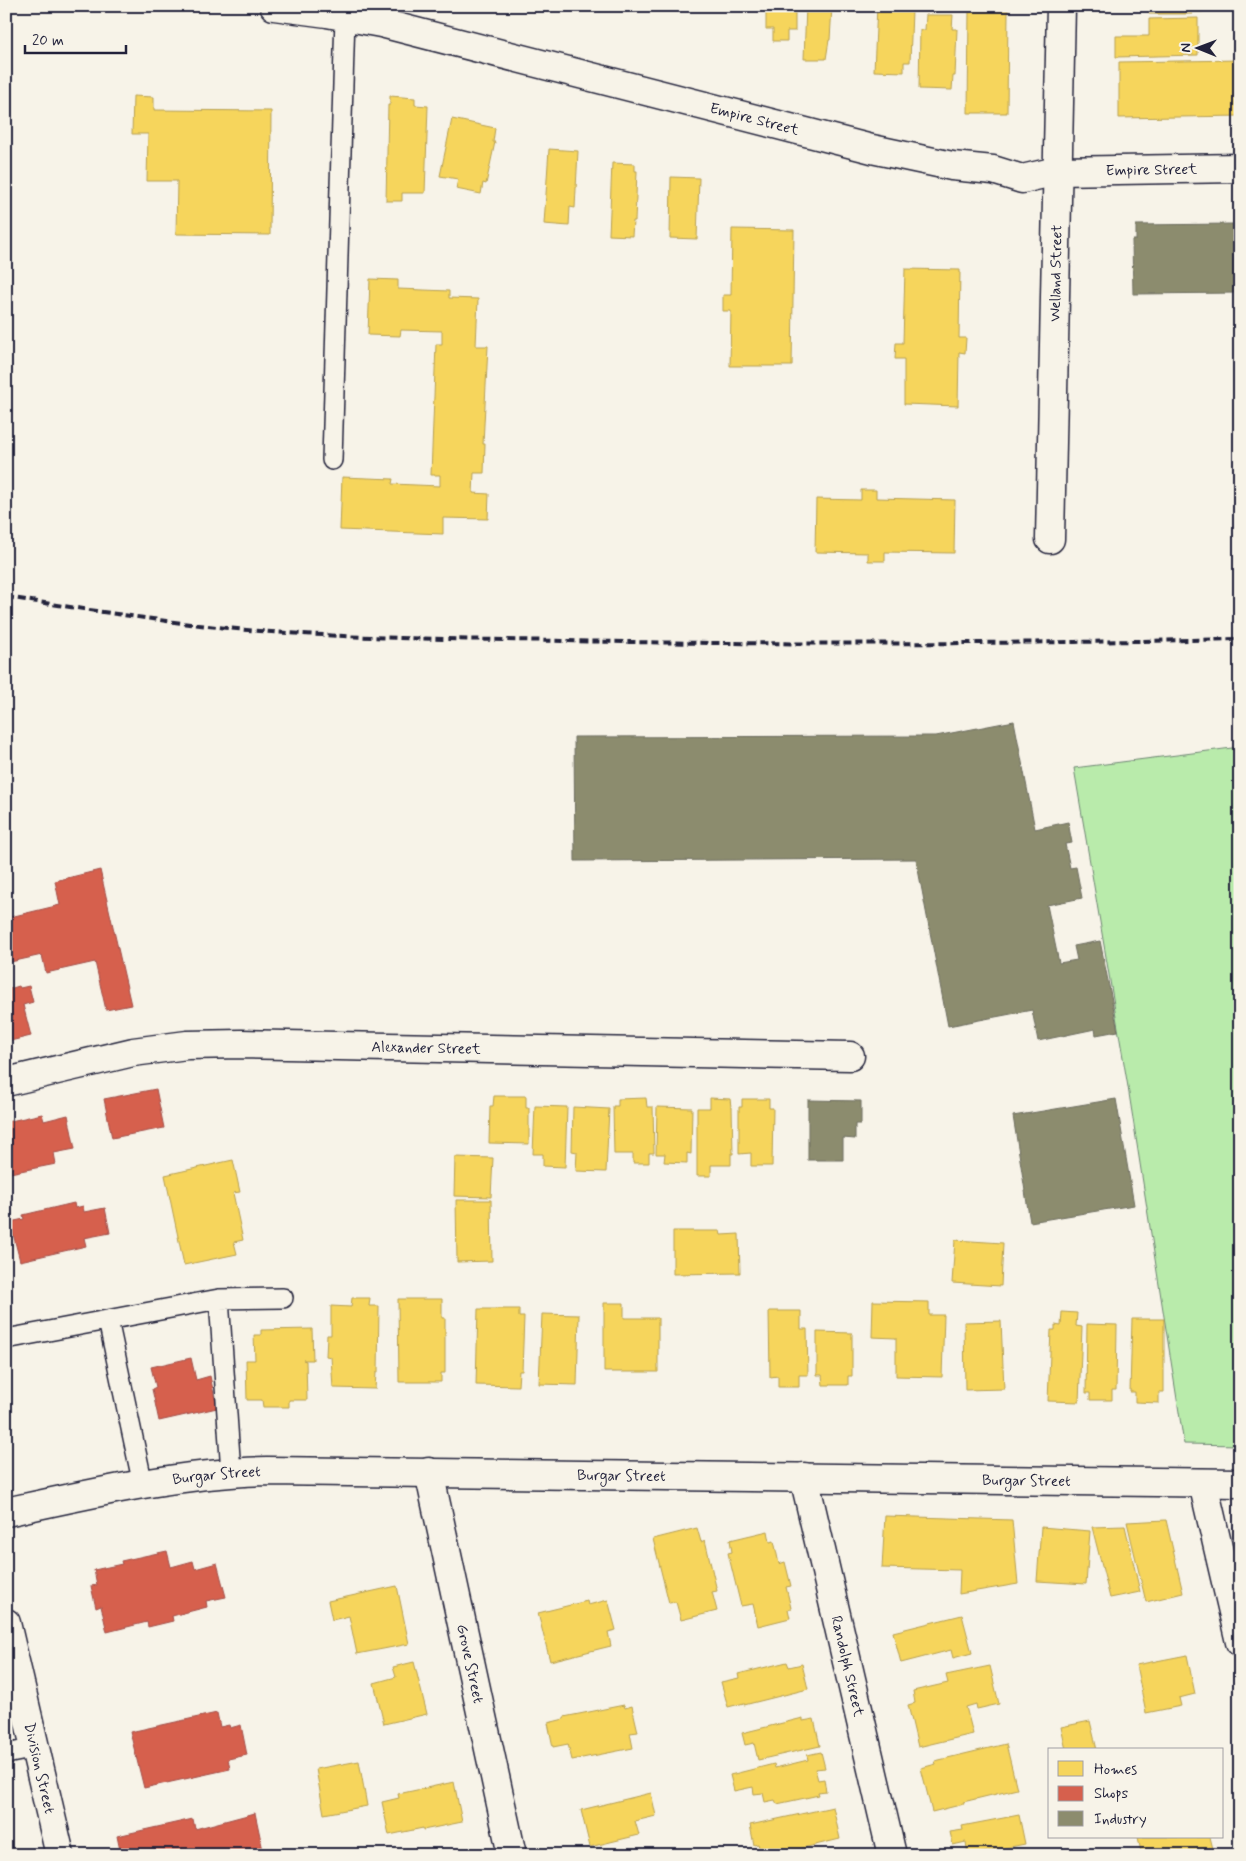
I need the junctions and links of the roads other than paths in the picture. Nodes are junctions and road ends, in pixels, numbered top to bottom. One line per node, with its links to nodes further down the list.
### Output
1 (274, 6): 3 (street, Empire Street)
2 (1061, 6): 5 (street, Welland Street)
3 (345, 16): 5 (street, Empire Street); 6 (lane)
4 (1240, 168): 5 (street, Empire Street)
5 (1058, 171): 7 (street, Welland Street)
6 (332, 460)
7 (1050, 539)
8 (850, 1056): 9 (street, Alexander Street)
9 (6, 1082)
10 (283, 1298): 11 (lane)
11 (218, 1299): 12 (lane); 14 (lane)
12 (108, 1320): 13 (lane); 19 (lane)
13 (6, 1340)
14 (231, 1472): 15 (street, Burgar Street); 19 (street, Burgar Street)
15 (429, 1472): 16 (street, Burgar Street); 26 (street, Grove Street)
16 (804, 1477): 17 (street, Burgar Street); 27 (street, Randolph Street)
17 (1202, 1483): 18 (street, Burgar Street); 22 (street)
18 (1240, 1483)
19 (143, 1485): 20 (street, Burgar Street)
20 (6, 1512)
21 (6, 1623): 23 (street, Division Street)
22 (1240, 1642)
23 (36, 1748): 24 (lane); 25 (street, Division Street)
24 (6, 1754)
25 (60, 1855)
26 (512, 1855)
27 (892, 1855)

